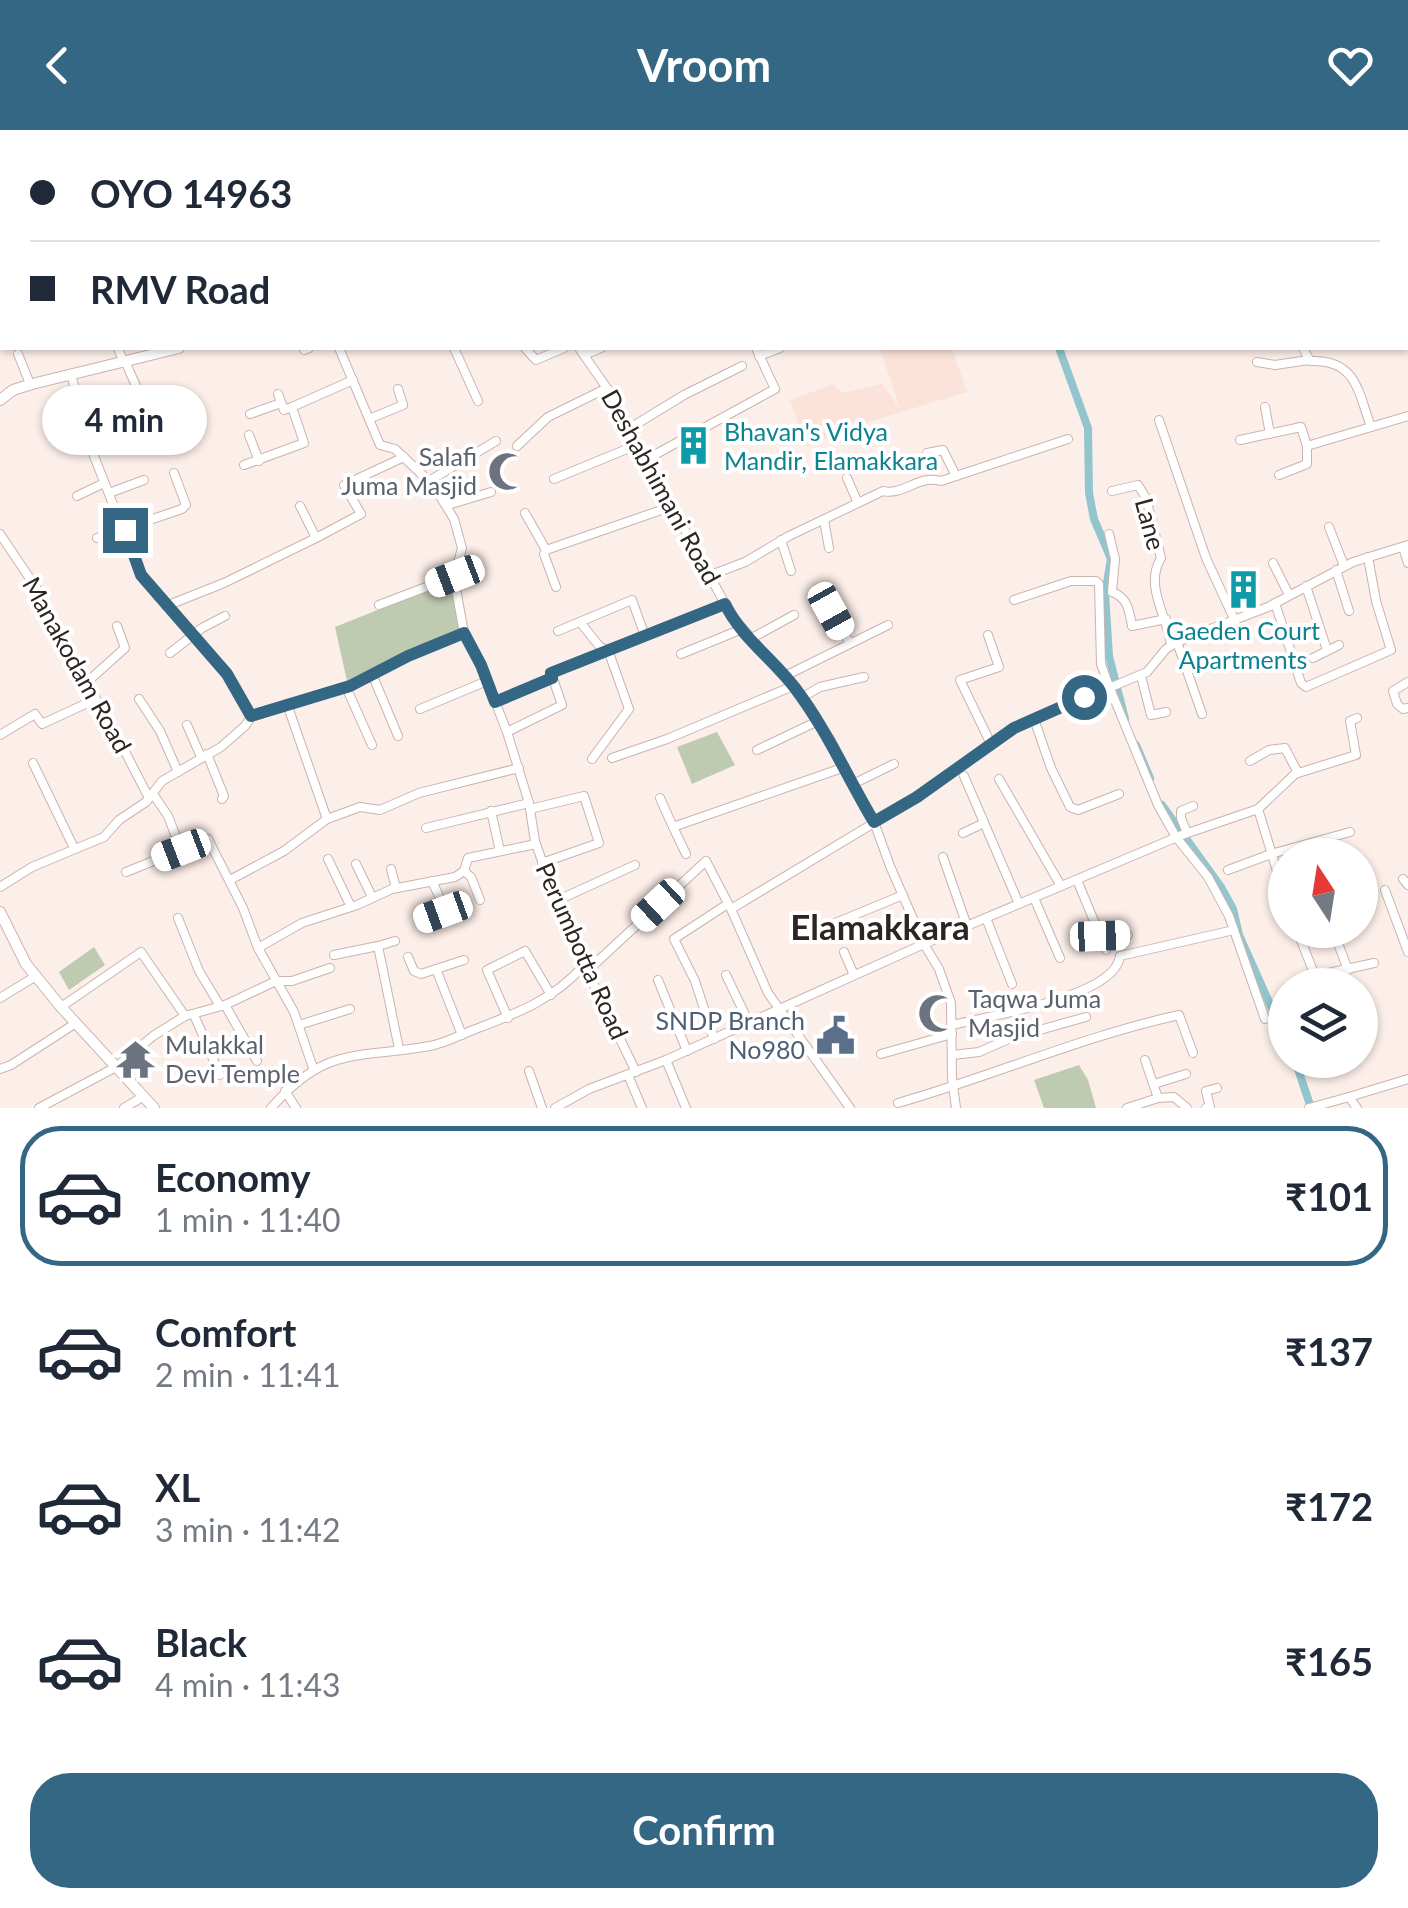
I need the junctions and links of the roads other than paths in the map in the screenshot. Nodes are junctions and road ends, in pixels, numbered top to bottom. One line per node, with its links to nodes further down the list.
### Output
1 (119, 350): 12 (street)
2 (171, 350): 12 (main road)
3 (340, 350): 16 (street, Perumbotta Road)
4 (455, 350): 23 (street)
5 (527, 350): 6 (street)
6 (559, 350)
7 (1304, 350): 11 (street)
8 (581, 351): 18 (street, Deshabhimani Road)
9 (758, 352): 43 (street)
10 (18, 354): 17 (street)
11 (1309, 360): 13 (street); 31 (street)
12 (124, 361): 15 (main road); 24 (street)
13 (1257, 362)
14 (742, 366): 32 (street)
15 (71, 374): 17 (main road); 53 (street)
16 (353, 380): 25 (street); 29 (street, Perumbotta Road)
17 (30, 384): 20 (main road)
18 (607, 388): 32 (street, Deshabhimani Road); 39 (street)
19 (398, 389): 29 (street)
20 (13, 390): 21 (street); 22 (main road)
21 (0, 392)
22 (0, 400)
23 (478, 401)
24 (142, 402)
25 (292, 407): 27 (street); 44 (street)
26 (1265, 407): 33 (street)
27 (250, 414)
28 (1408, 416): 31 (street)
29 (368, 419): 42 (street, Perumbotta Road)
30 (1159, 420): 96 (street)
31 (1371, 427): 40 (street)
32 (630, 428): 38 (street, Deshabhimani Road)
33 (1270, 434): 36 (street); 40 (street)
34 (249, 435): 44 (street)
35 (1068, 439): 48 (street)
36 (1240, 440)
37 (496, 441): 52 (street)
38 (639, 444): 43 (street, Deshabhimani Road); 50 (street)
39 (517, 446)
40 (1307, 446): 47 (street)
41 (927, 452): 48 (street)
42 (404, 456): 52 (street, Perumbotta Road); 71 (street)
43 (647, 459): 63 (street, Deshabhimani Road)
44 (259, 461): 45 (street)
45 (244, 465)
46 (174, 472): 67 (street)
47 (1279, 475)
48 (956, 476): 56 (street)
49 (847, 478): 59 (street)
50 (554, 479)
51 (144, 480): 57 (street)
52 (429, 480): 62 (street, Perumbotta Road)
53 (104, 483): 57 (street); 58 (street)
54 (1112, 491): 95 (street, Lane)
55 (491, 492): 62 (street)
56 (896, 492): 59 (street); 60 (street)
57 (110, 494): 67 (street)
58 (77, 496)
59 (858, 503): 65 (street)
60 (905, 504)
61 (300, 506): 71 (street)
62 (448, 506): 82 (street, Perumbotta Road)
63 (674, 506): 75 (street); 81 (street, Deshabhimani Road)
64 (525, 513): 75 (street)
65 (824, 520): 72 (street); 74 (street)
66 (1329, 527): 79 (street)
67 (125, 530): 70 (street); 90 (street)
68 (0, 534): 122 (street, Manakodam Road)
69 (1109, 534): 95 (street)
70 (97, 538)
71 (316, 538): 90 (street)
72 (781, 540): 80 (street); 81 (street)
73 (1406, 546): 76 (street); 78 (street)
74 (829, 548)
75 (546, 550): 84 (street)
76 (1368, 556): 79 (street); 87 (street)
77 (1273, 563): 85 (street)
78 (1408, 563)
79 (1340, 568): 83 (street); 92 (street)
80 (791, 571)
81 (711, 575): 88 (street, Deshabhimani Road)
82 (455, 576): 89 (street); 102 (street, Perumbotta Road)
83 (1306, 586): 85 (street); 111 (street)
84 (556, 587)
85 (1288, 595): 87 (street)
86 (1014, 600): 124 (street)
87 (1276, 603): 96 (street)
88 (725, 604): 100 (street, Deshabhimani Road); 105 (street)
89 (380, 605)
90 (166, 606): 103 (street)
91 (831, 611): 107 (street)
92 (1349, 611)
93 (794, 614): 106 (street)
94 (225, 616): 103 (street)
95 (1166, 619): 108 (street, Lane)
96 (1235, 621): 108 (street)
97 (580, 622): 101 (street); 105 (street); 110 (street)
98 (888, 625): 107 (street)
99 (117, 626): 122 (street)
100 (742, 629): 106 (street, Deshabhimani Road); 113 (street)
101 (558, 631)
102 (464, 633): 115 (street); 120 (street, Perumbotta Road)
103 (194, 635): 112 (street); 135 (street)
104 (988, 635): 143 (street)
105 (645, 636): 110 (street)
106 (750, 639): 116 (street, Deshabhimani Road)
107 (849, 642): 116 (street)
108 (1174, 644): 117 (street); 134 (street, Lane)
109 (1340, 645): 111 (street)
110 (608, 650): 119 (street); 148 (street)
111 (1327, 650): 114 (street)
112 (170, 653)
113 (680, 654)
114 (1313, 658)
115 (372, 674): 125 (street); 142 (street)
116 (784, 676): 123 (street, Deshabhimani Road)
117 (1140, 676): 124 (street); 133 (street)
118 (864, 677): 126 (street)
119 (552, 678): 129 (street); 140 (street)
120 (487, 681): 129 (street, Perumbotta Road); 132 (street)
121 (1408, 682): 131 (street)
122 (86, 683): 127 (street, Manakodam Road)
123 (793, 686): 126 (street, Deshabhimani Road); 147 (street)
124 (1110, 686): 137 (street); 174 (street)
125 (346, 687): 130 (street); 144 (street)
126 (802, 698): 138 (street, Deshabhimani Road)
127 (96, 699): 141 (street); 160 (street, Manakodam Road)
128 (140, 699): 154 (street)
129 (495, 702): 140 (street, Perumbotta Road)
130 (288, 704): 135 (street); 167 (street)
131 (1408, 708)
132 (420, 709)
133 (1166, 712)
134 (1202, 714)
135 (251, 716): 146 (street)
136 (1357, 718): 155 (street)
137 (1034, 719): 143 (street); 159 (street)
138 (818, 721): 145 (street); 153 (street, Deshabhimani Road)
139 (187, 725): 146 (street)
140 (507, 732): 152 (street, Perumbotta Road)
141 (0, 735)
142 (398, 736)
143 (990, 744): 168 (street)
144 (372, 745)
145 (757, 750)
146 (204, 756): 154 (street); 162 (street)
147 (612, 758)
148 (592, 759)
149 (1250, 761): 155 (street)
150 (33, 764): 178 (street)
151 (894, 764): 158 (street)
152 (519, 768): 163 (street, Perumbotta Road); 167 (street)
153 (845, 768): 158 (street, Deshabhimani Road); 170 (street)
154 (178, 772): 160 (street)
155 (1298, 773): 165 (street)
156 (964, 776): 169 (street)
157 (999, 778): 195 (street)
158 (853, 784): 168 (street, Deshabhimani Road)
159 (1119, 794)
160 (151, 796): 178 (street); 179 (street, Manakodam Road)
161 (660, 798): 170 (street)
162 (222, 800)
163 (530, 806): 166 (street); 176 (street, Perumbotta Road); 185 (street)
164 (1194, 806): 174 (street)
165 (1258, 809): 174 (street); 177 (street)
166 (490, 811): 171 (street); 180 (street)
167 (327, 819): 192 (street)
168 (874, 822): 199 (street, Deshabhimani Road); 206 (street)
169 (984, 824): 173 (street); 204 (street)
170 (674, 827): 181 (street)
171 (426, 828)
172 (1350, 832): 175 (street)
173 (963, 833)
174 (1185, 834): 193 (street); 213 (street)
175 (1334, 838)
176 (536, 844): 180 (street); 185 (street, Perumbotta Road)
177 (1268, 844)
178 (74, 848): 196 (street)
179 (181, 850): 191 (street); 192 (street)
180 (500, 851): 190 (street)
181 (686, 854)
182 (1268, 855): 189 (street)
183 (943, 857): 211 (street)
184 (328, 860): 205 (street)
185 (542, 862): 203 (street, Perumbotta Road)
186 (356, 864): 200 (street)
187 (635, 865): 203 (street)
188 (391, 869): 197 (street)
189 (1228, 870)
190 (464, 871): 194 (street); 202 (street)
191 (126, 872)
192 (230, 880): 219 (street)
193 (1076, 880): 195 (street); 215 (street)
194 (432, 881): 197 (street); 210 (street)
195 (1061, 886): 201 (street)
196 (0, 887)
197 (396, 888): 200 (street)
198 (1385, 890): 222 (street)
199 (903, 895): 212 (street); 217 (street, Deshabhimani Road)
200 (372, 897): 205 (street)
201 (1034, 898): 204 (street); 225 (street)
202 (480, 900)
203 (556, 901): 229 (street, Perumbotta Road)
204 (1020, 904): 209 (street)
205 (351, 907): 219 (street)
206 (727, 908): 229 (street); 243 (street); 253 (street)
207 (0, 912): 234 (main road)
208 (178, 918): 240 (street)
209 (986, 918): 211 (street); 237 (street)
210 (422, 920)
211 (967, 926): 217 (street)
212 (823, 928)
213 (1234, 930): 247 (street); 251 (street)
214 (1128, 935): 215 (street)
215 (1100, 936): 220 (street)
216 (396, 940): 218 (street)
217 (924, 944): 233 (street); 251 (street, Deshabhimani Road)
218 (378, 946): 223 (street); 254 (street)
219 (258, 948): 236 (street)
220 (1106, 950)
221 (844, 952): 233 (street)
222 (1408, 952)
223 (334, 955)
224 (408, 957): 231 (street)
225 (1060, 958)
226 (464, 960): 231 (street)
227 (1374, 963): 230 (street)
228 (330, 968): 236 (street)
229 (585, 968): 238 (street); 266 (street, Perumbotta Road)
230 (1355, 968)
231 (436, 969): 252 (street)
232 (726, 975): 249 (street)
233 (854, 975): 243 (street)
234 (36, 976): 239 (street); 241 (main road)
235 (658, 980): 255 (street)
236 (276, 981): 240 (street); 250 (street)
237 (1012, 984)
238 (551, 994): 246 (street); 246 (street)
239 (0, 998)
240 (223, 1006): 244 (street); 261 (street)
241 (61, 1008): 244 (street); 248 (main road)
242 (350, 1008): 250 (street)
243 (779, 1009): 249 (street); 287 (street)
244 (189, 1015): 262 (street); 268 (street)
245 (1086, 1016): 258 (street)
246 (508, 1018): 252 (street)
247 (1265, 1019)
248 (76, 1023): 262 (main road); 264 (street)
249 (749, 1023): 253 (street)
250 (299, 1025): 263 (street)
251 (952, 1030): 257 (street); 258 (street, Deshabhimani Road)
252 (462, 1035): 254 (street)
253 (714, 1038): 255 (street)
254 (400, 1049): 263 (street)
255 (687, 1051): 259 (street)
256 (1193, 1053): 271 (street)
257 (881, 1054)
258 (952, 1056): 271 (street, Deshabhimani Road)
259 (666, 1060): 266 (street); 286 (street)
260 (1146, 1060): 270 (street)
261 (256, 1061)
262 (116, 1067): 274 (main road); 278 (street)
263 (314, 1068): 273 (street)
264 (0, 1069)
265 (529, 1072): 283 (street)
266 (632, 1074): 284 (street); 285 (street, Perumbotta Road)
267 (1186, 1074): 270 (street)
268 (220, 1075)
269 (1408, 1079): 275 (street)
270 (1154, 1084): 276 (street)
271 (952, 1087): 277 (street); 288 (street, Deshabhimani Road)
272 (1217, 1088): 291 (street)
273 (284, 1092): 281 (street); 282 (street)
274 (144, 1096): 279 (street); 280 (main road)
275 (1348, 1097): 292 (street); 293 (street)
276 (1158, 1098): 289 (street); 290 (street)
277 (898, 1102)
278 (39, 1108)
279 (124, 1108)
280 (154, 1108)
281 (271, 1108)
282 (296, 1108)
283 (542, 1108)
284 (554, 1108)
285 (642, 1108)
286 (686, 1108)
287 (850, 1108)
288 (956, 1108)
289 (1127, 1108)
290 (1188, 1108)
291 (1206, 1108)
292 (1309, 1108)
293 (1356, 1108)

